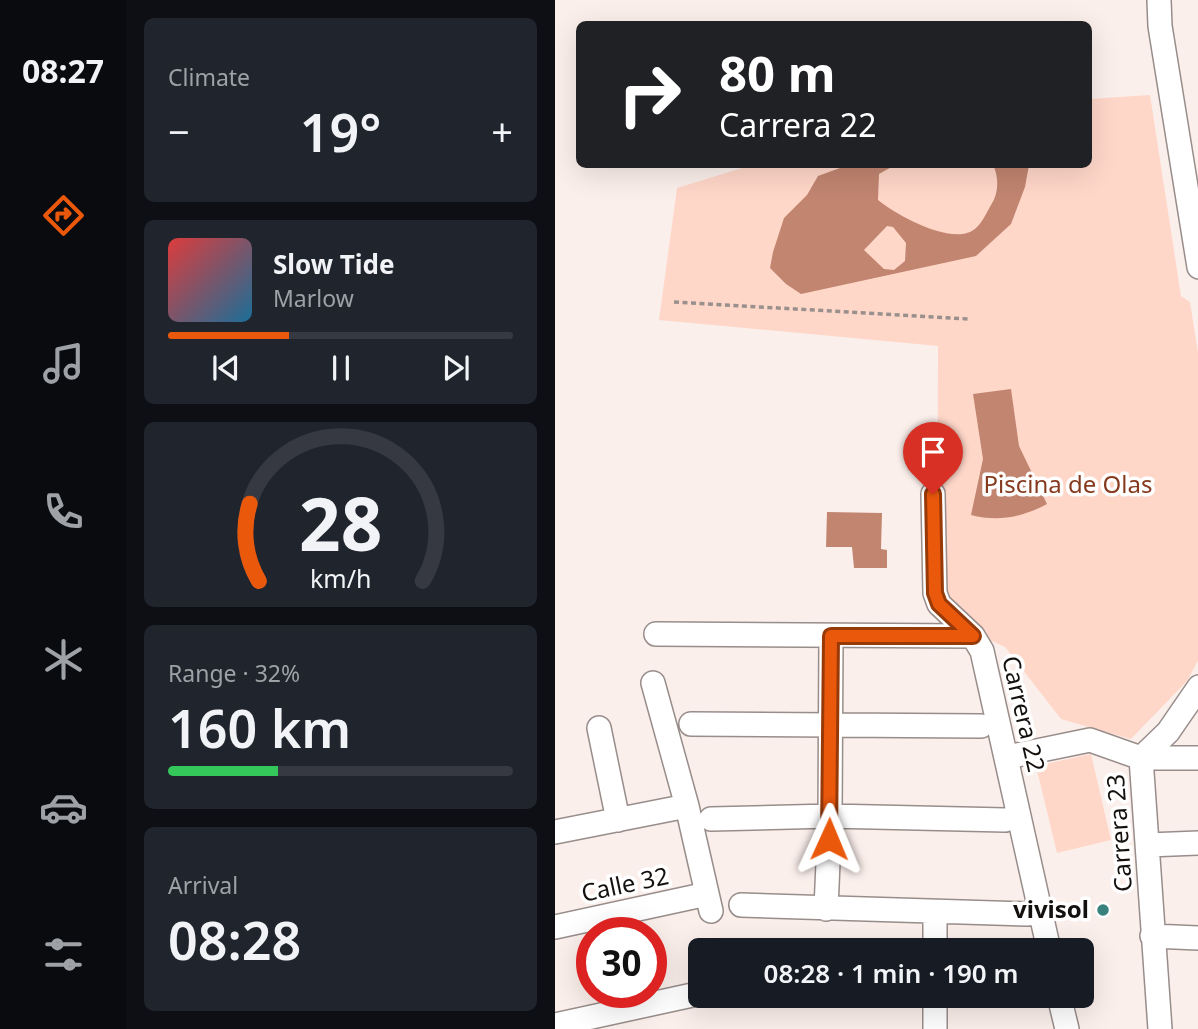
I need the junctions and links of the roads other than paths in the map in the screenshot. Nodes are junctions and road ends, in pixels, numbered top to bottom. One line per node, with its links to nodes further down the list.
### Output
1 (1159, 0): 2 (street)
2 (1198, 267)
3 (933, 494): 6 (street)
4 (656, 634): 5 (street, Carrera 22)
5 (831, 636): 6 (street, Carrera 22); 10 (street)
6 (973, 636): 13 (street, Carrera 22)
7 (653, 683): 16 (street)
8 (1198, 687): 14 (street)
9 (691, 724): 10 (street)
10 (830, 725): 11 (street); 17 (street)
11 (981, 726)
12 (599, 728): 19 (street)
13 (1007, 757): 14 (street); 31 (street, Carrera 22)
14 (1141, 758): 15 (street); 23 (street, Carrera 23)
15 (1198, 758)
16 (687, 806): 19 (street); 28 (street, Calle 32)
17 (830, 816): 18 (street); 20 (street); 25 (street)
18 (711, 819)
19 (618, 820): 21 (street)
20 (1005, 820)
21 (555, 832)
22 (1198, 843): 23 (street)
23 (1148, 845): 29 (street, Carrera 23)
24 (741, 905): 25 (street)
25 (826, 909): 26 (street)
26 (935, 912): 27 (street); 30 (street)
27 (1028, 914)
28 (555, 927)
29 (1152, 936): 32 (street); 39 (street, Carrera 23)
30 (935, 938)
31 (1046, 938)
32 (1198, 938)
33 (688, 996): 36 (street)
34 (935, 1008): 37 (street)
35 (1062, 1008): 38 (street)
36 (556, 1023)
37 (935, 1029)
38 (1067, 1029)
39 (1160, 1029)

